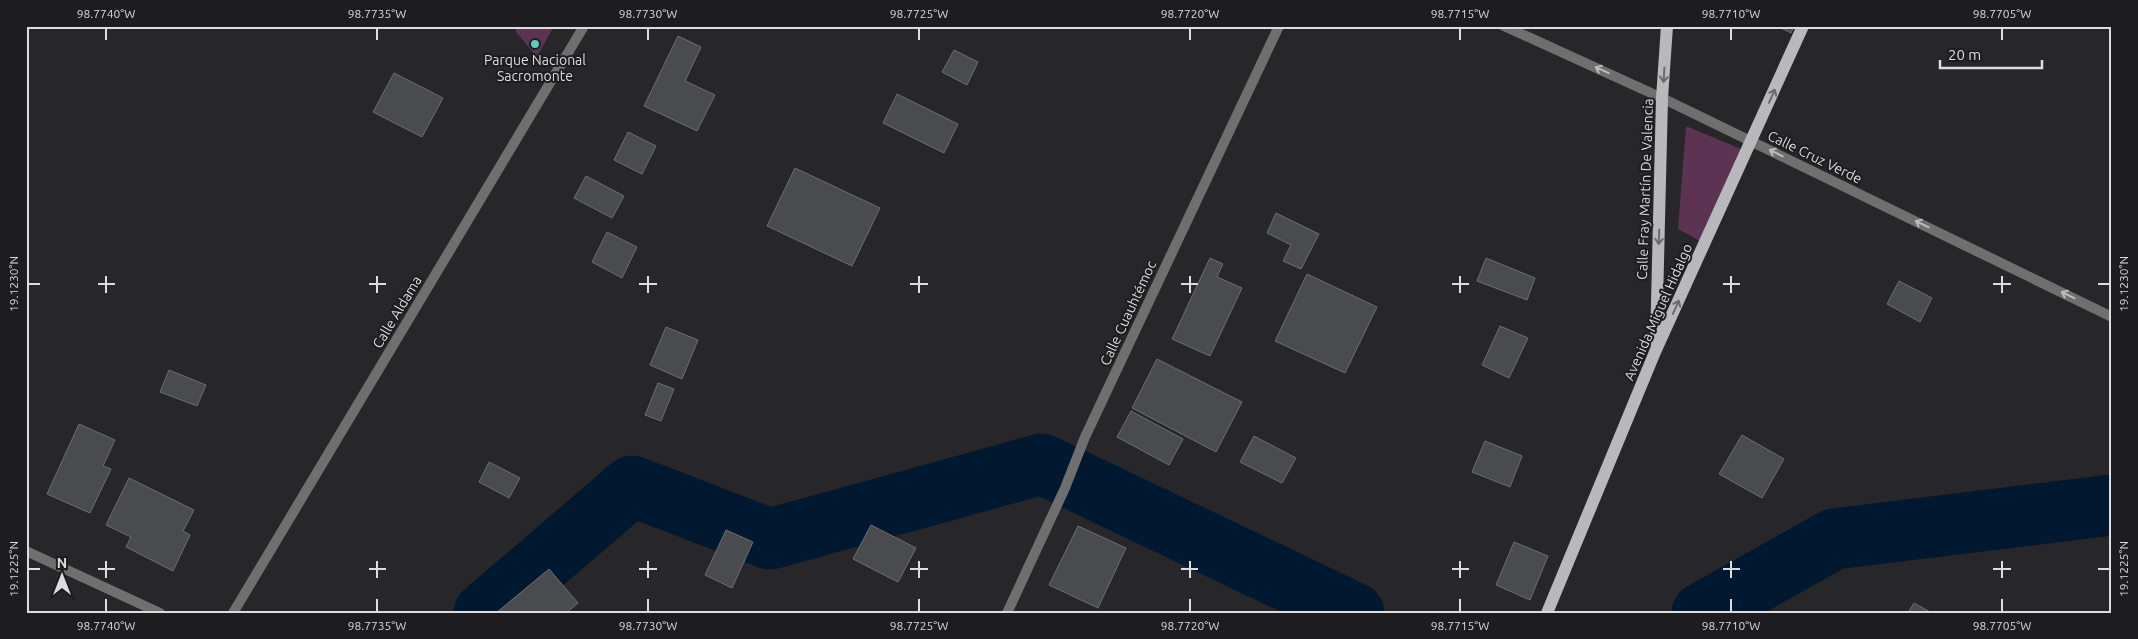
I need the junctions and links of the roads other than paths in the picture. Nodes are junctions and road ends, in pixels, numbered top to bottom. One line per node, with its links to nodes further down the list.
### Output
1 (584, 26): 12 (street, Calle Aldama)
2 (1279, 26): 13 (street, Calle Cuauhtémoc)
3 (1504, 26): 6 (street, Calle Cruz Verde, one-way to 3)
4 (1667, 26): 6 (main road, Calle Fray Martín De Valencia, one-way to 6)
5 (1802, 26): 7 (main road, Avenida Miguel Hidalgo, one-way to 5)
6 (1662, 98): 7 (street, Calle Cruz Verde); 9 (main road, Calle Fray Martín De Valencia, one-way to 9)
7 (1751, 141): 8 (street, Calle Cruz Verde, one-way to 7); 9 (main road, Avenida Miguel Hidalgo, one-way to 7)
8 (2112, 317)
9 (1655, 352): 14 (main road, Avenida Miguel Hidalgo)
10 (26, 551): 11 (street)
11 (160, 613)
12 (234, 613)
13 (1007, 613)
14 (1547, 613)

